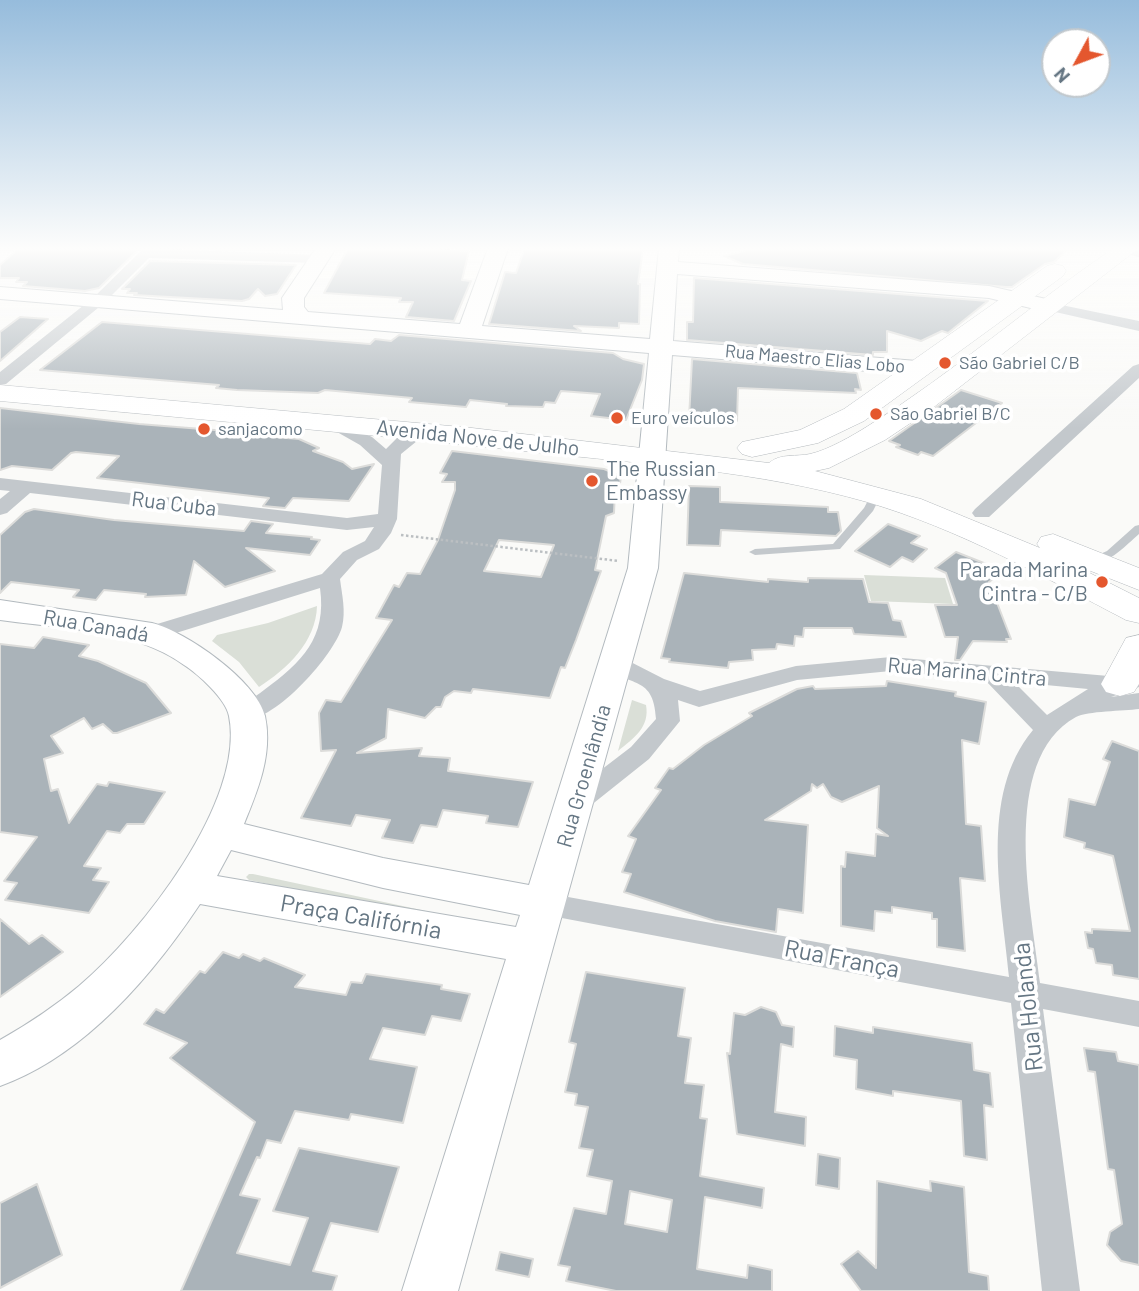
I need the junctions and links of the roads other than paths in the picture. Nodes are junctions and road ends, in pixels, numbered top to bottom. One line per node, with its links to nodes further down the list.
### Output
1 (89, 308): 15 (street)
2 (197, 308): 9 (street, Rua Maestro Elias Lobo)
3 (293, 308): 9 (street)
4 (477, 308): 11 (street)
5 (666, 308): 12 (street, Rua Groenlândia)
6 (1001, 308): 13 (main road)
7 (1044, 308): 19 (main road)
8 (1057, 308): 10 (street)
9 (301, 317): 11 (street, Rua Maestro Elias Lobo)
10 (1139, 326)
11 (469, 330): 12 (street, Rua Maestro Elias Lobo)
12 (663, 346): 13 (street, Rua Maestro Elias Lobo); 18 (street, Rua Groenlândia)
13 (917, 369): 20 (main road)
14 (1139, 369): 27 (street)
15 (1, 383): 16 (main road, Avenida Nove de Julho); 18 (main road, Avenida Nove de Julho)
16 (336, 424): 17 (main road, Avenida Nove de Julho); 22 (street)
17 (419, 432): 18 (main road, Avenida Nove de Julho); 22 (street)
18 (654, 448): 20 (main road, Avenida Nove de Julho); 40 (street, Rua Groenlândia)
19 (847, 448): 21 (main road); 25 (main road)
20 (752, 459): 21 (main road); 25 (main road, Avenida Nove de Julho)
21 (818, 462): 25 (main road, Avenida Nove de Julho)
22 (389, 463): 29 (street)
23 (0, 484): 24 (street, Rua Cuba)
24 (26, 486): 26 (street); 28 (street, Rua Cuba)
25 (879, 487): 27 (main road, Avenida Nove de Julho); 31 (lane); 37 (main road, Avenida Nove de Julho)
26 (0, 509)
27 (982, 513): 33 (main road, Avenida Nove de Julho)
28 (347, 524): 29 (street, Rua Cuba); 32 (street)
29 (384, 526): 32 (street)
30 (1139, 528): 33 (lane)
31 (755, 552)
32 (350, 556): 34 (street)
33 (1093, 561): 35 (main road, Avenida Nove de Julho)
34 (329, 578): 38 (street); 45 (street)
35 (1139, 580)
36 (0, 610): 38 (street, Rua Canadá)
37 (1139, 612)
38 (152, 633): 45 (street, Rua Canadá)
39 (1139, 646): 43 (main road)
40 (617, 662): 42 (street, Rua Marina Cintra); 47 (street, Rua Groenlândia)
41 (992, 673): 42 (street, Rua Marina Cintra); 43 (street, Rua Marina Cintra); 46 (street)
42 (656, 684): 47 (street)
43 (1133, 688): 44 (street, Rua Marina Cintra)
44 (1070, 710): 46 (street, Rua Holanda)
45 (247, 713): 48 (street)
46 (1045, 728): 51 (street, Rua Holanda)
47 (576, 803): 50 (street, Rua Groenlândia)
48 (221, 833): 49 (street); 50 (street)
49 (190, 887): 50 (street, Praça Califórnia); 53 (street)
50 (540, 925): 51 (street, Rua França); 54 (street, Rua Groenlândia)
51 (1026, 994): 52 (street, Rua França); 55 (street, Rua Holanda)
52 (1139, 1014)
53 (0, 1065)
54 (430, 1291)
55 (1060, 1291)

